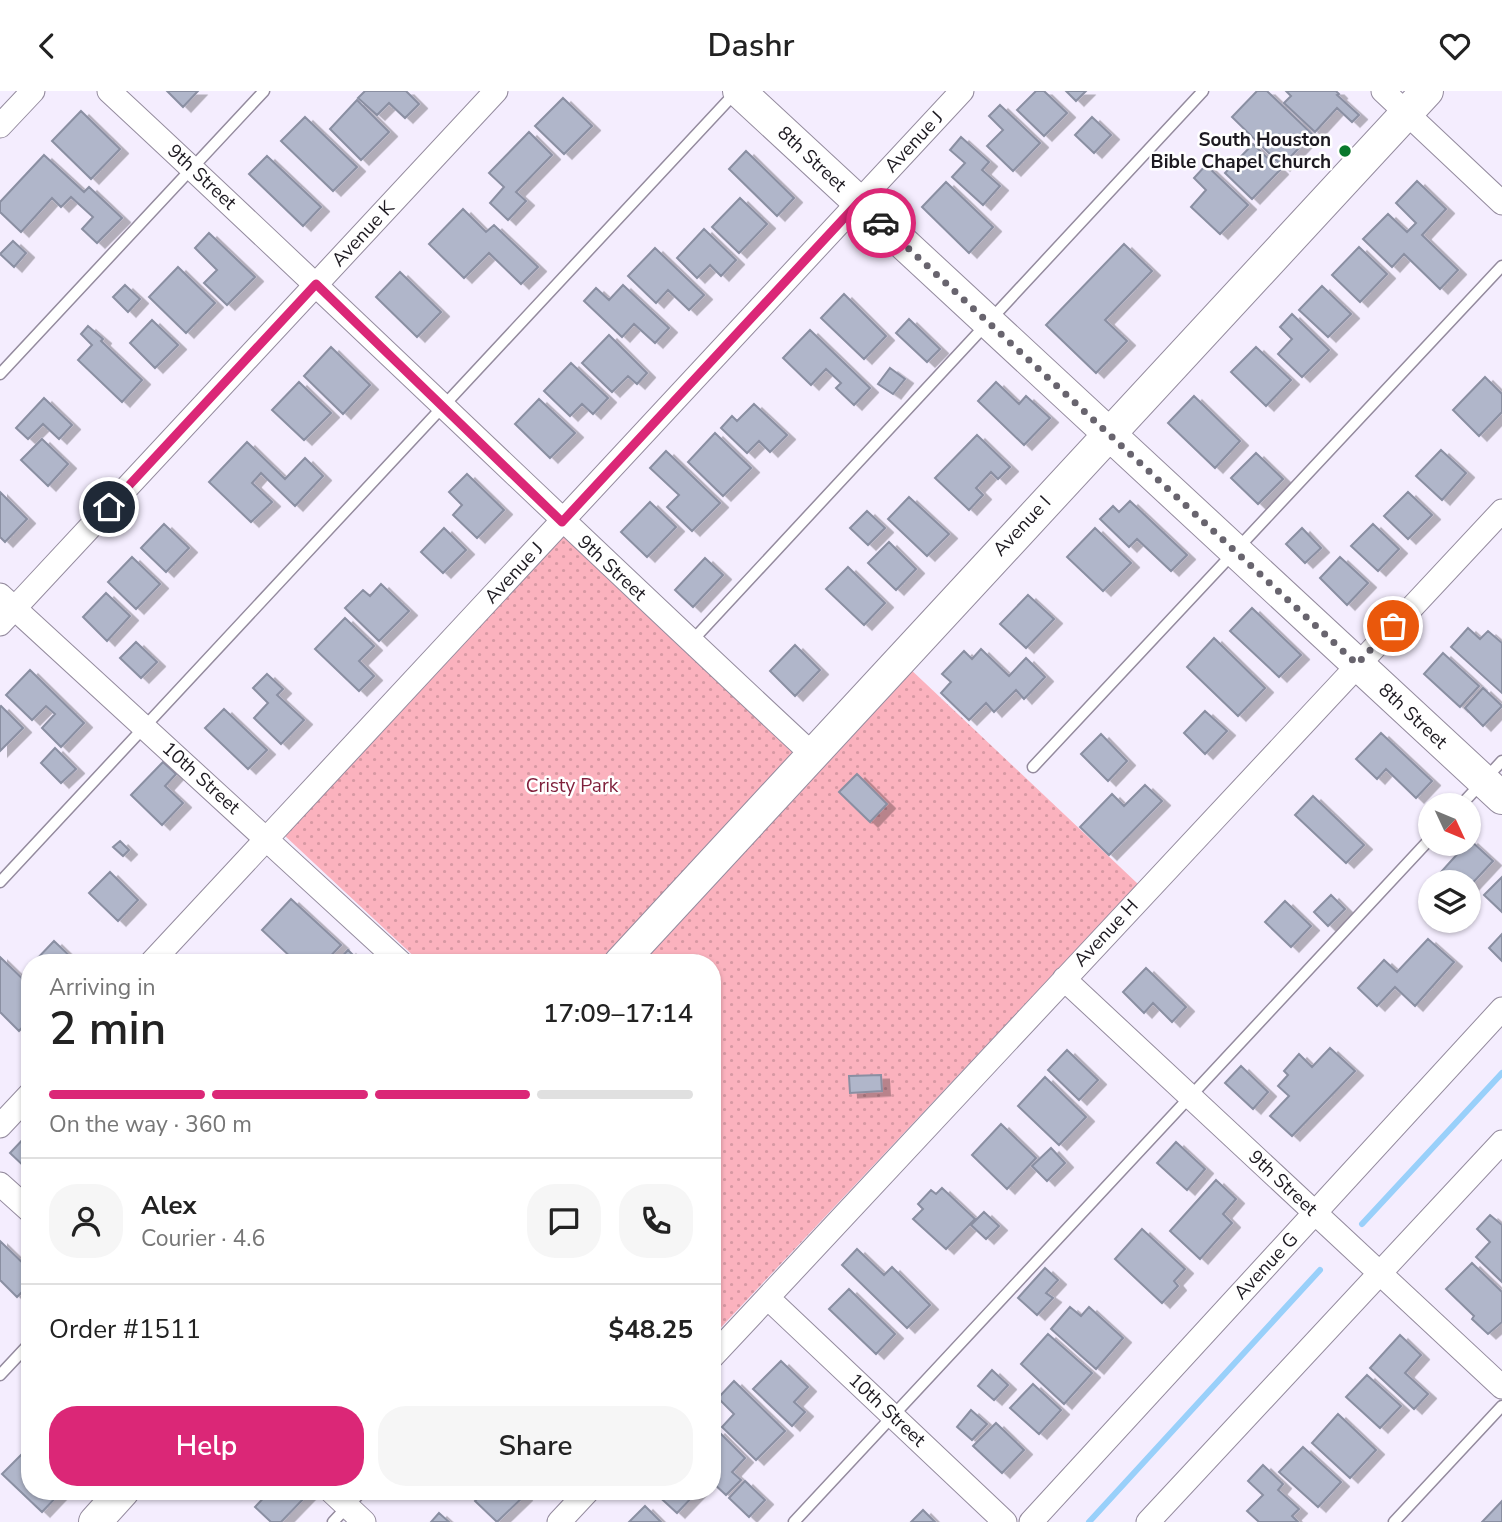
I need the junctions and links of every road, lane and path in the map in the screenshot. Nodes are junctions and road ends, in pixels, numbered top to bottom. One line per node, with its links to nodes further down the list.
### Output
1 (33, 91): 10 (street)
2 (109, 91): 11 (street, 9th Street)
3 (264, 91): 11 (lane)
4 (496, 91): 15 (street, Avenue K)
5 (738, 91): 12 (street, 8th Street); 18 (lane)
6 (962, 91): 12 (street, Avenue J)
7 (1203, 91): 16 (lane)
8 (1383, 91): 9 (street)
9 (1416, 102): 13 (street); 19 (street, Avenue I)
10 (0, 126)
11 (192, 168): 15 (street, 9th Street); 17 (lane)
12 (859, 202): 16 (street, 8th Street); 21 (street, Avenue J)
13 (1502, 202)
14 (1502, 266): 22 (lane)
15 (316, 284): 18 (street, 9th Street); 23 (street, Avenue K)
16 (988, 322): 19 (street, 8th Street); 24 (lane)
17 (0, 373)
18 (443, 406): 21 (street, 9th Street); 26 (lane)
19 (1108, 433): 22 (street, 8th Street); 27 (street, Avenue I)
20 (1502, 511): 25 (street, Avenue H)
21 (562, 522): 24 (street, 9th Street); 31 (street, Avenue J)
22 (1235, 551): 25 (street, 8th Street); 28 (lane)
23 (5, 609): 26 (street, 10th Street)
24 (691, 642): 27 (street, 9th Street)
25 (1357, 664): 29 (street, 8th Street); 37 (street, Avenue H)
26 (144, 727): 31 (street, 10th Street); 33 (lane)
27 (812, 754): 36 (street, Avenue I)
28 (1033, 767)
29 (1496, 780): 30 (lane)
30 (1478, 793)
31 (267, 838): 34 (street, Avenue J); 35 (street, 10th Street)
32 (1418, 852): 39 (lane)
33 (0, 882)
34 (159, 954)
35 (387, 954)
36 (628, 954)
37 (1064, 979): 39 (street, 9th Street); 47 (street, Avenue H)
38 (1502, 1009): 45 (street, Avenue G)
39 (1190, 1096): 45 (street, 9th Street); 53 (lane)
40 (21, 1104): 41 (street)
41 (0, 1126)
42 (1502, 1142): 46 (street)
43 (0, 1184): 44 (street)
44 (21, 1203)
45 (1315, 1213): 46 (street, 9th Street); 60 (street, Avenue G)
46 (1380, 1273): 51 (street, 9th Street); 61 (street)
47 (768, 1298): 48 (street, Avenue H); 53 (street, 10th Street)
48 (721, 1348)
49 (21, 1353): 50 (lane)
50 (0, 1375)
51 (1502, 1387)
52 (1502, 1406): 62 (lane)
53 (893, 1415): 58 (lane); 59 (street, 10th Street)
54 (116, 1500): 56 (street)
55 (580, 1500): 57 (street)
56 (95, 1522)
57 (559, 1522)
58 (794, 1522)
59 (1005, 1522)
60 (1031, 1522)
61 (1148, 1522)
62 (1394, 1522)

